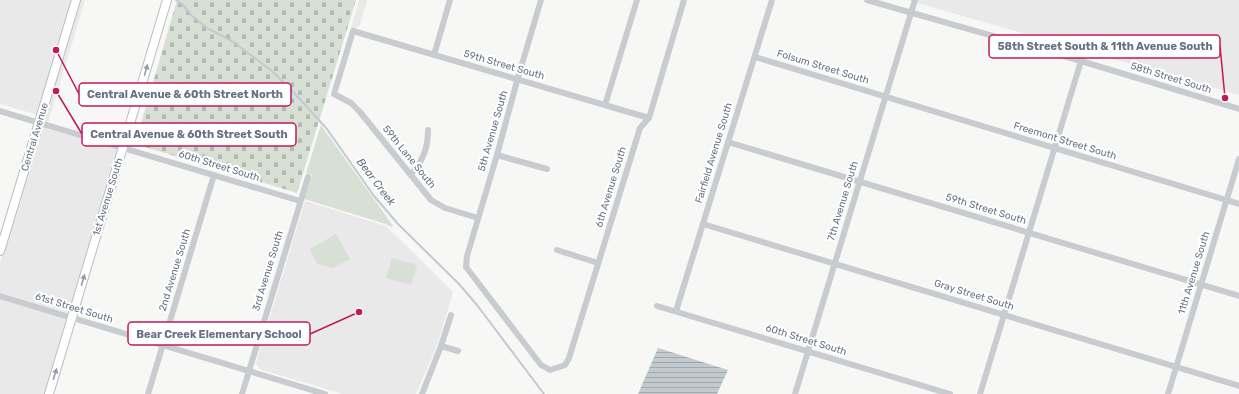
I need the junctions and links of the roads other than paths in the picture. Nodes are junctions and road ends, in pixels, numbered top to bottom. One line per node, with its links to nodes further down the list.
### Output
1 (76, 0): 21 (main road, Central Avenue)
2 (450, 0): 11 (street)
3 (541, 0): 14 (street, 5th Avenue South)
4 (636, 0): 17 (street)
5 (684, 0): 20 (street, 6th Avenue South)
6 (772, 0): 12 (street, Fairfield Avenue South)
7 (868, 0): 10 (street, 58th Street South)
8 (915, 0): 10 (street, 7th Avenue South)
9 (166, 3): 24 (main road, 1st Avenue South, one-way to 9)
10 (911, 13): 13 (street, 58th Street South); 16 (street, 7th Avenue South)
11 (434, 55): 14 (street, 59th Street South); 15 (street, 59th Street South)
12 (755, 57): 16 (street, Folsum Street South); 23 (street, Fairfield Avenue South)
13 (1081, 61): 18 (street, 58th Street South); 25 (street)
14 (517, 80): 17 (street, 59th Street South); 26 (street, 5th Avenue South)
15 (334, 94): 29 (street, 59th Lane South)
16 (885, 97): 25 (street, Freemont Street South); 32 (street, 7th Avenue South)
17 (605, 105): 20 (street, 59th Street South)
18 (1239, 109)
19 (0, 111): 21 (street, 60th Street South)
20 (649, 118): 41 (street, 6th Avenue South)
21 (39, 123): 24 (street, 60th Street South); 40 (main road, Central Avenue)
22 (428, 130): 29 (street)
23 (728, 142): 32 (street, 59th Street South); 37 (street, Fairfield Avenue South)
24 (123, 148): 30 (street, 60th Street South); 50 (main road, 1st Avenue South, one-way to 24)
25 (1054, 148): 33 (street, Freemont Street South); 38 (street)
26 (498, 155): 28 (street); 36 (street, 5th Avenue South)
27 (1239, 159): 33 (street, 11th Avenue South)
28 (547, 169)
29 (411, 174): 36 (street, 59th Lane South)
30 (214, 175): 34 (street, 60th Street South); 51 (street, 2nd Avenue South)
31 (308, 177): 34 (street, 3rd Avenue South)
32 (859, 182): 38 (street, 59th Street South); 42 (street, 7th Avenue South)
33 (1226, 200): 35 (street, Freemont Street South); 43 (street, 11th Avenue South)
34 (300, 201): 57 (street, 3rd Avenue South)
35 (1239, 204)
36 (478, 218): 56 (street, 5th Avenue South)
37 (703, 224): 42 (street, Gray Street South); 47 (street, Fairfield Avenue South)
38 (1029, 233): 43 (street, 59th Street South); 48 (street)
39 (558, 250): 41 (street)
40 (0, 251)
41 (598, 263): 56 (street, 6th Avenue South)
42 (835, 264): 48 (street, Gray Street South); 54 (street, 7th Avenue South)
43 (1201, 285): 45 (street, 59th Street South); 55 (street, 11th Avenue South)
44 (0, 296): 50 (street, 61st Street South)
45 (1239, 296)
46 (657, 306): 47 (street, 60th Street South)
47 (676, 311): 54 (street, 60th Street South)
48 (1003, 314): 55 (street, Gray Street South); 66 (street)
49 (450, 315): 52 (street)
50 (72, 317): 51 (street, 61st Street South); 59 (main road, 1st Avenue South, one-way to 50)
51 (163, 346): 57 (street, 61st Street South); 60 (street, 2nd Avenue South)
52 (441, 346): 53 (street); 63 (street)
53 (458, 351)
54 (808, 351): 64 (street, 7th Avenue South); 65 (street, 60th Street South)
55 (1176, 367): 58 (street, Gray Street South); 67 (street, 11th Avenue South)
56 (550, 370)
57 (248, 371): 61 (street, 3rd Avenue South); 62 (street, 61st Street South)
58 (1239, 386)
59 (48, 394)
60 (148, 394)
61 (242, 394)
62 (325, 394)
63 (422, 394)
64 (795, 394)
65 (950, 394)
66 (980, 394)
67 (1168, 394)

